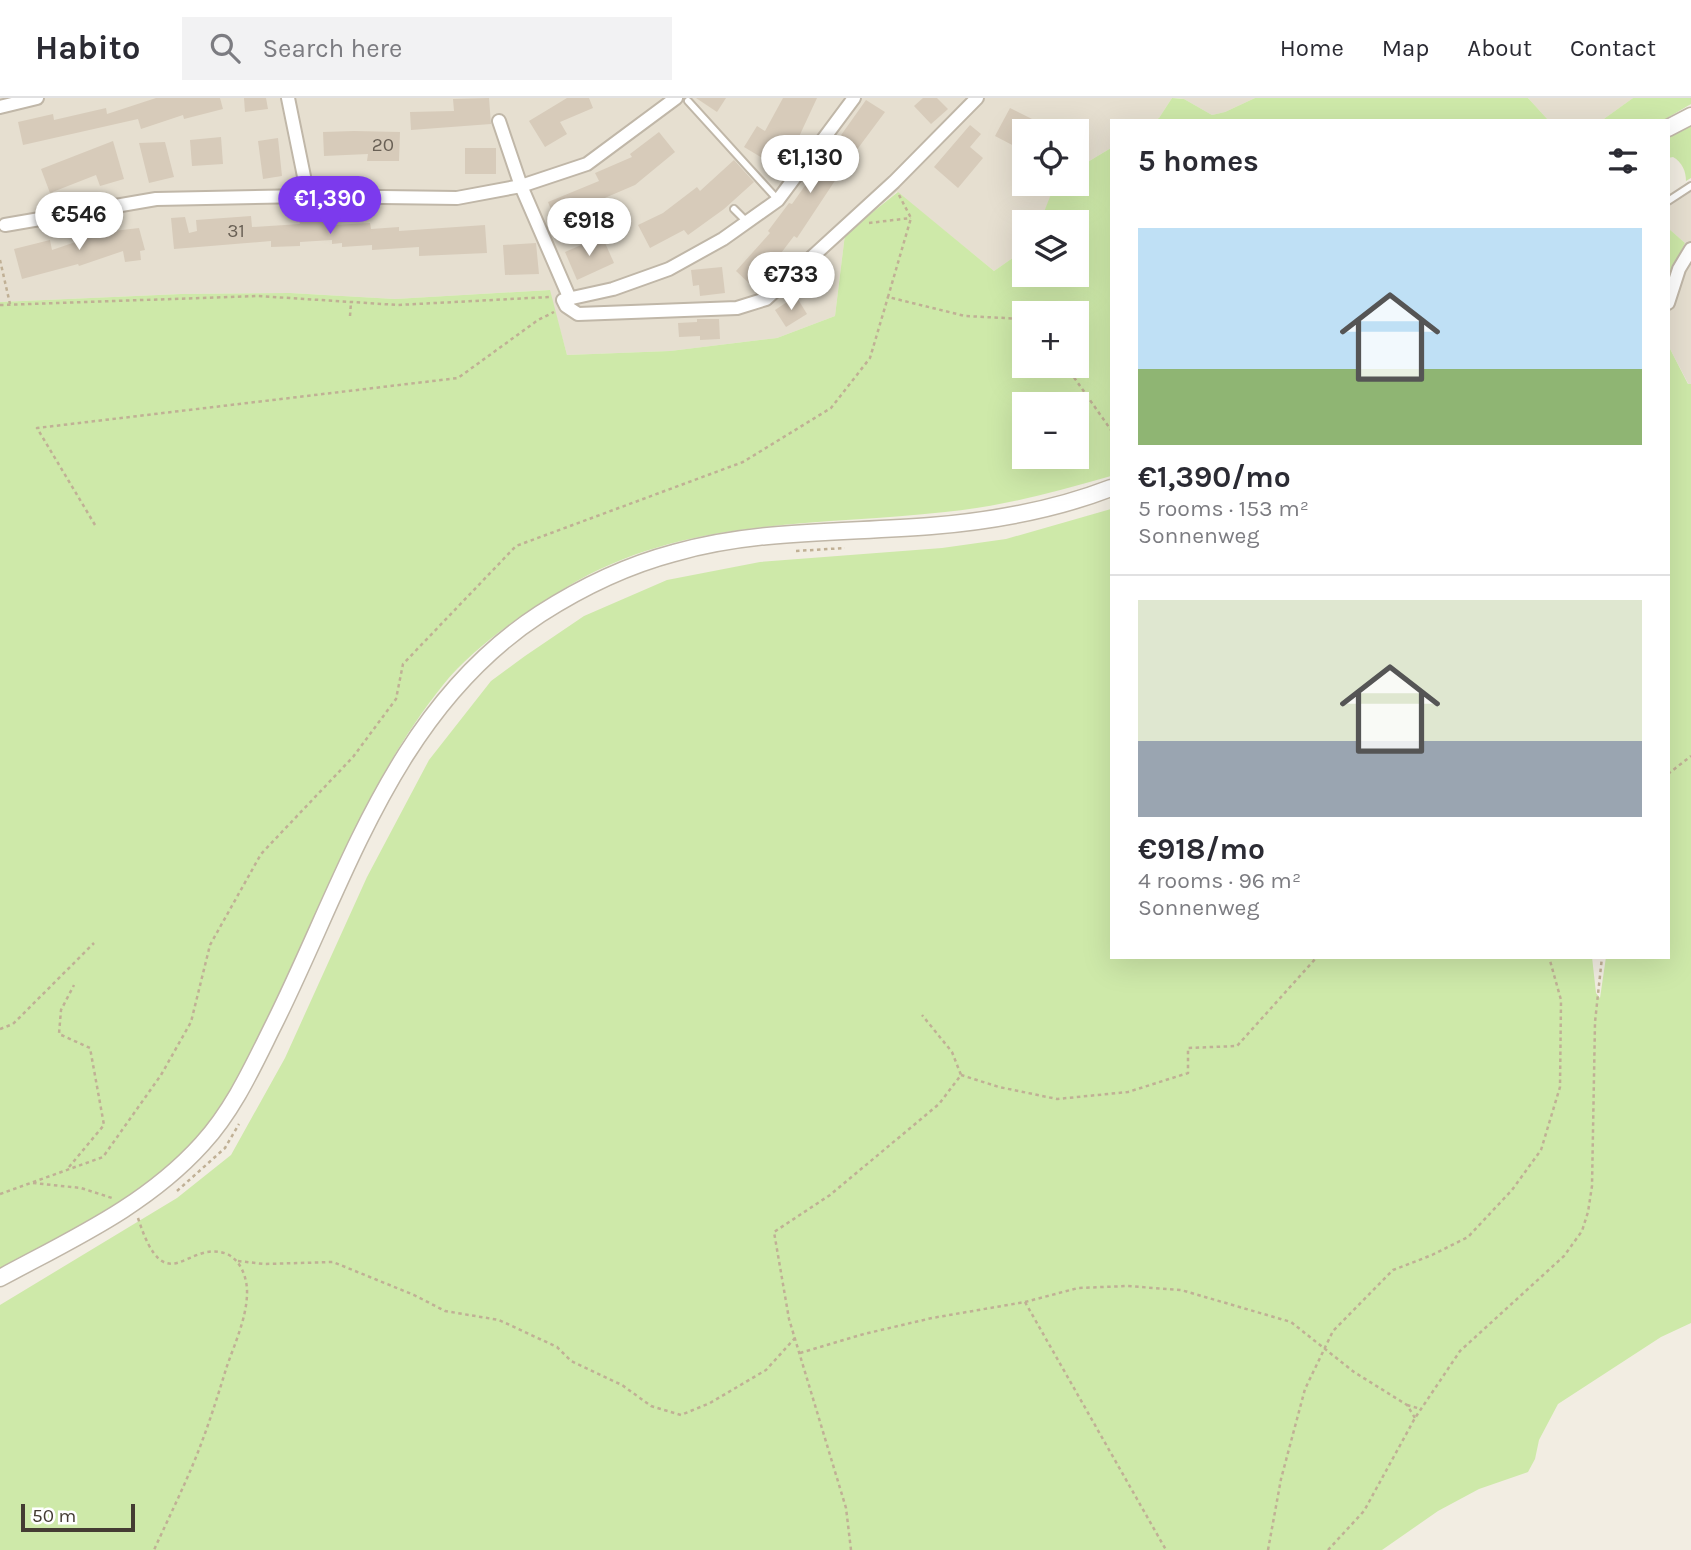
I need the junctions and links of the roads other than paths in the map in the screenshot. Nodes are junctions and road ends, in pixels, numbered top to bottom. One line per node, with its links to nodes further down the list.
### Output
1 (37, 98): 6 (street)
2 (288, 98): 12 (street)
3 (854, 98): 13 (street)
4 (977, 98): 20 (street)
5 (682, 99): 10 (street); 13 (lane)
6 (0, 107)
7 (1691, 116): 9 (street)
8 (499, 121): 10 (street)
9 (1670, 127)
10 (521, 186): 12 (street); 20 (street)
11 (1691, 186): 14 (lane)
12 (309, 196): 17 (street)
13 (778, 200): 16 (street)
14 (1670, 200)
15 (734, 209): 16 (lane)
16 (747, 222): 20 (street)
17 (5, 225)
18 (1691, 249): 19 (street)
19 (1670, 297)
20 (566, 302)
21 (1110, 488): 22 (street)
22 (0, 1278)

